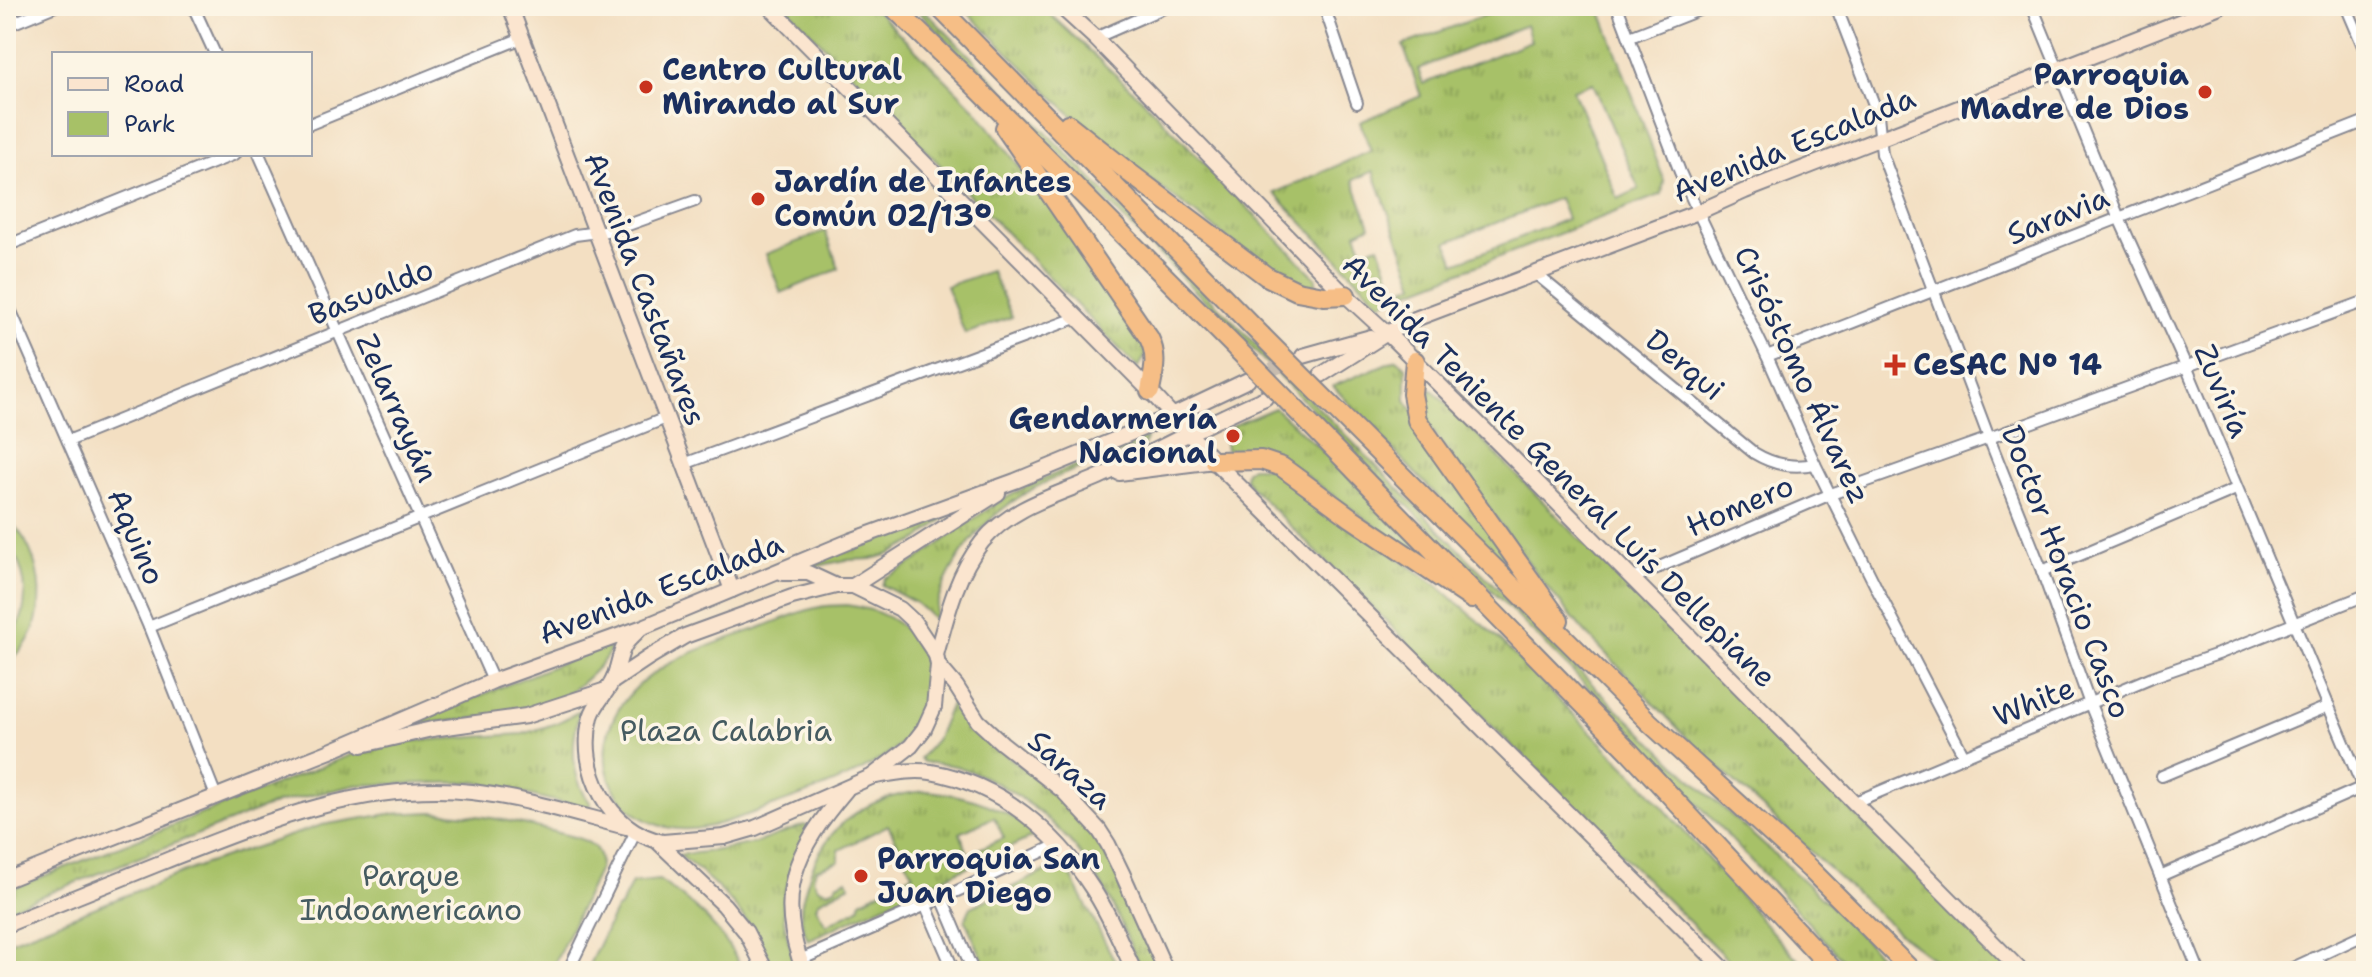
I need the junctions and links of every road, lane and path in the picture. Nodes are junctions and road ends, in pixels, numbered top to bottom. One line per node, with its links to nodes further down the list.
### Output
1 (55, 6): 16 (street)
2 (193, 6): 20 (street)
3 (510, 6): 18 (street, Avenida Castañares)
4 (769, 6): 41 (street)
5 (892, 6): 24 (highway)
6 (938, 6): 22 (highway)
7 (1060, 6): 19 (street, Avenida Teniente General Luís Dellepiane)
8 (1168, 6): 19 (street)
9 (1324, 6): 25 (street)
10 (1617, 6): 17 (street, Crisóstomo Álvarez)
11 (1709, 6): 17 (street)
12 (1836, 6): 28 (street, Doctor Horacio Casco)
13 (2032, 6): 23 (street, Zuviría)
14 (2220, 6): 23 (street, Avenida Escalada)
15 (2346, 6): 21 (street)
16 (6, 26)
17 (1630, 37): 32 (street, Crisóstomo Álvarez)
18 (522, 38): 27 (street); 34 (street, Avenida Castañares)
19 (1095, 38): 38 (street, Avenida Teniente General Luís Dellepiane)
20 (214, 52)
21 (2366, 53)
22 (1000, 68): 38 (highway); 76 (highway, bridge)
23 (2057, 69): 28 (street, Avenida Escalada); 33 (street, Zuviría)
24 (975, 86): 50 (highway); 72 (highway, bridge)
25 (1357, 103)
26 (2366, 121): 33 (street, Saravia)
27 (312, 123)
28 (1880, 139): 32 (street, Avenida Escalada); 37 (street, Doctor Horacio Casco)
29 (230, 156): 35 (street)
30 (260, 156): 42 (street, Zelarrayán)
31 (695, 201): 34 (street, Basualdo)
32 (1698, 212): 36 (street, Avenida Escalada); 45 (street, Crisóstomo Álvarez)
33 (2119, 218): 37 (street, Saravia); 47 (street, Zuviría)
34 (596, 232): 42 (street, Basualdo); 53 (street, Avenida Castañares)
35 (6, 246)
36 (1536, 274): 43 (street, Avenida Escalada); 59 (street, Derqui)
37 (1934, 291): 45 (street, Saravia); 55 (street, Doctor Horacio Casco)
38 (1346, 295): 43 (street, Avenida Teniente General Luís Dellepiane)
39 (6, 300): 56 (street, Aquino)
40 (2366, 301): 47 (street, Homero)
41 (1076, 318): 50 (street); 58 (street)
42 (337, 331): 56 (street, Basualdo); 64 (street, Zelarrayán)
43 (1387, 333): 44 (street, Avenida Escalada); 46 (street, Avenida Teniente General Luís Dellepiane); 48 (street, Avenida Escalada)
44 (1303, 356)
45 (1767, 356): 59 (street, Crisóstomo Álvarez)
46 (1415, 361): 67 (street, Avenida Teniente General Luís Dellepiane); 76 (highway)
47 (2186, 366): 55 (street, Homero); 62 (street, Zuviría)
48 (1321, 375)
49 (1248, 380): 52 (street, Avenida Escalada)
50 (1150, 391): 52 (street)
51 (1265, 398): 54 (street)
52 (1172, 416): 54 (street); 61 (street, Avenida Escalada)
53 (666, 418): 58 (street, Avenida Castañares); 64 (street)
54 (1188, 435): 57 (street); 60 (street)
55 (1989, 438): 63 (street, Homero); 65 (street, Doctor Horacio Casco)
56 (68, 441): 74 (street, Aquino)
57 (1214, 461): 60 (street); 72 (highway); 107 (street)
58 (684, 464): 70 (street, Avenida Castañares)
59 (1815, 464): 63 (street, Crisóstomo Álvarez)
60 (1106, 474): 77 (street)
61 (1015, 481): 66 (street, Avenida Escalada); 69 (street, Avenida Escalada)
62 (2236, 489): 65 (street); 73 (street, Zuviría)
63 (1831, 494): 67 (street, Homero); 83 (street, Crisóstomo Álvarez)
64 (420, 517): 74 (street); 78 (street, Zelarrayán)
65 (2042, 571): 80 (street, Doctor Horacio Casco)
66 (775, 573): 68 (street); 70 (street, Avenida Escalada)
67 (1631, 579): 89 (street, Avenida Teniente General Luís Dellepiane)
68 (836, 586): 69 (street); 79 (street, Avenida Escalada)
69 (853, 586): 77 (street, Saraza)
70 (732, 590): 75 (street, Avenida Escalada)
71 (2366, 595): 73 (street, White)
72 (1503, 620): 108 (highway)
73 (2294, 624): 80 (street, White); 81 (street, Zuviría)
74 (149, 627): 88 (street, Aquino)
75 (643, 627): 78 (street, Avenida Escalada); 79 (street)
76 (1583, 657): 109 (highway)
77 (937, 660): 85 (street); 106 (street, Saraza)
78 (493, 681): 82 (street, Avenida Escalada)
79 (609, 686): 82 (street, Avenida Escalada); 90 (street)
80 (2090, 704): 83 (street, White); 93 (street, Doctor Horacio Casco)
81 (2329, 706): 84 (street); 87 (street, Zuviría)
82 (328, 752): 88 (street, Avenida Escalada)
83 (1964, 756): 89 (street, White)
84 (2162, 776)
85 (871, 777): 86 (street); 92 (street, Saraza)
86 (850, 785): 91 (street); 100 (street)
87 (2364, 791): 93 (street)
88 (216, 796): 94 (street, Avenida Escalada)
89 (1855, 802): 110 (street, Avenida Teniente General Luís Dellepiane)
90 (632, 829): 91 (street); 97 (street); 101 (street)
91 (657, 841): 102 (street)
92 (1059, 844): 95 (street); 105 (street, Saraza)
93 (2160, 876): 111 (street, Doctor Horacio Casco)
94 (6, 880)
95 (942, 898): 96 (street); 104 (street)
96 (926, 906): 100 (street); 103 (street)
97 (6, 925)
98 (2366, 934): 99 (street)
99 (2313, 958): 112 (street); 113 (street)
100 (802, 965)
101 (568, 971)
102 (766, 971)
103 (954, 971)
104 (973, 971)
105 (1134, 971)
106 (1166, 971)
107 (1726, 971)
108 (1834, 971)
109 (1912, 971)
110 (2021, 971)
111 (2199, 971)
112 (2286, 971)
113 (2329, 971)

